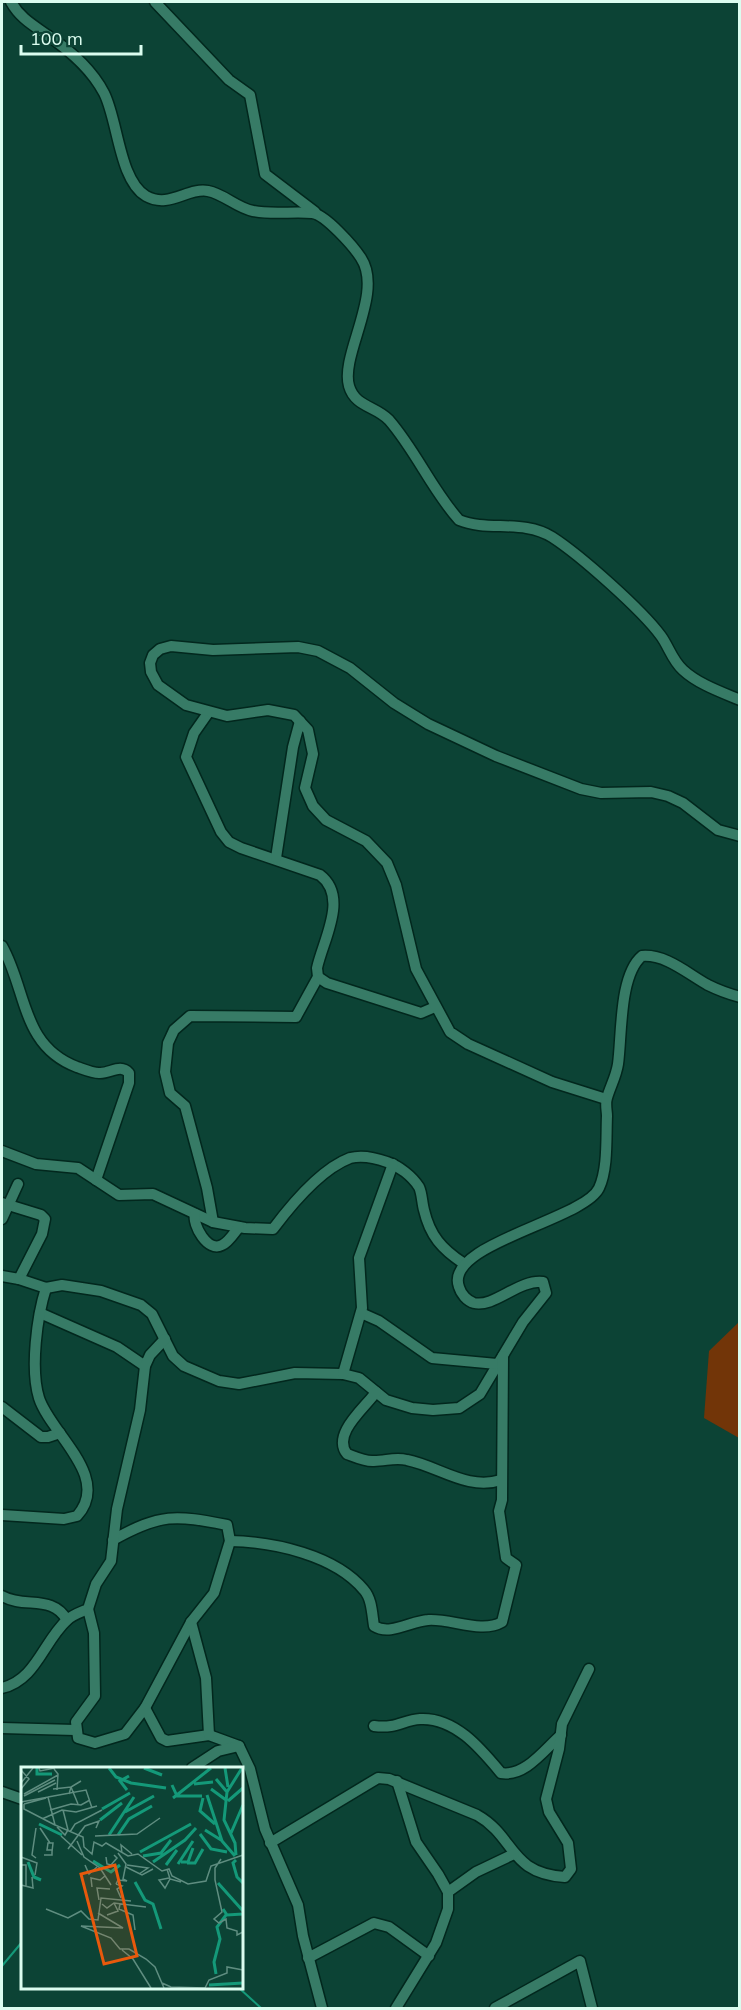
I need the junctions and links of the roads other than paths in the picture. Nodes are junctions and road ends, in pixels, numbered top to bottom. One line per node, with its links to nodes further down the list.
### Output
1 (11, 2): 3 (street)
2 (155, 2): 3 (street)
3 (315, 213): 4 (street)
4 (740, 700)
5 (208, 713): 6 (street); 7 (street); 8 (street)
6 (300, 721): 8 (street); 12 (street)
7 (740, 836)
8 (276, 858): 10 (street)
9 (2, 946): 16 (street)
10 (318, 977): 12 (street); 21 (street)
11 (740, 997): 13 (street)
12 (435, 1007): 13 (street)
13 (606, 1099): 23 (street)
14 (2, 1151): 16 (street)
15 (393, 1164): 22 (street); 23 (street); 28 (street)
16 (96, 1180): 19 (street)
17 (18, 1184): 18 (street)
18 (5, 1205): 20 (street); 25 (street)
19 (195, 1214): 21 (street); 22 (street)
20 (2, 1219)
21 (213, 1222): 22 (street)
22 (239, 1227)
23 (463, 1263): 30 (street)
24 (2, 1276): 25 (street)
25 (19, 1279): 26 (street)
26 (46, 1288): 27 (street); 29 (street)
27 (40, 1313): 32 (street); 36 (street)
28 (361, 1313): 31 (street); 33 (street)
29 (165, 1339): 32 (street); 33 (street)
30 (503, 1353): 31 (street); 37 (street)
31 (497, 1364): 34 (street)
32 (145, 1366): 39 (street)
33 (343, 1374): 34 (street)
34 (376, 1392): 37 (street)
35 (2, 1407): 36 (street)
36 (60, 1433): 38 (street)
37 (501, 1480): 40 (street)
38 (2, 1515)
39 (113, 1540): 40 (street); 42 (street)
40 (230, 1542): 44 (street)
41 (2, 1596): 43 (street)
42 (88, 1609): 43 (street); 50 (street)
43 (67, 1620): 46 (street)
44 (191, 1622): 47 (street); 51 (street)
45 (589, 1669): 52 (street)
46 (2, 1688)
47 (145, 1708): 50 (street); 51 (street)
48 (374, 1726): 52 (street)
49 (2, 1728): 50 (street)
50 (75, 1730)
51 (209, 1735): 53 (street)
52 (561, 1735): 59 (street)
53 (239, 1746): 54 (street); 58 (street)
54 (194, 1767)
55 (397, 1781): 58 (street); 59 (street); 60 (street)
56 (2, 1792): 57 (street)
57 (21, 1799)
58 (270, 1843): 62 (street)
59 (514, 1854): 60 (street)
60 (448, 1892): 61 (street)
61 (429, 1956): 62 (street); 64 (street)
62 (308, 1958): 63 (street)
63 (322, 2008)
64 (396, 2008)
65 (495, 2008): 66 (street)
66 (592, 2008)

